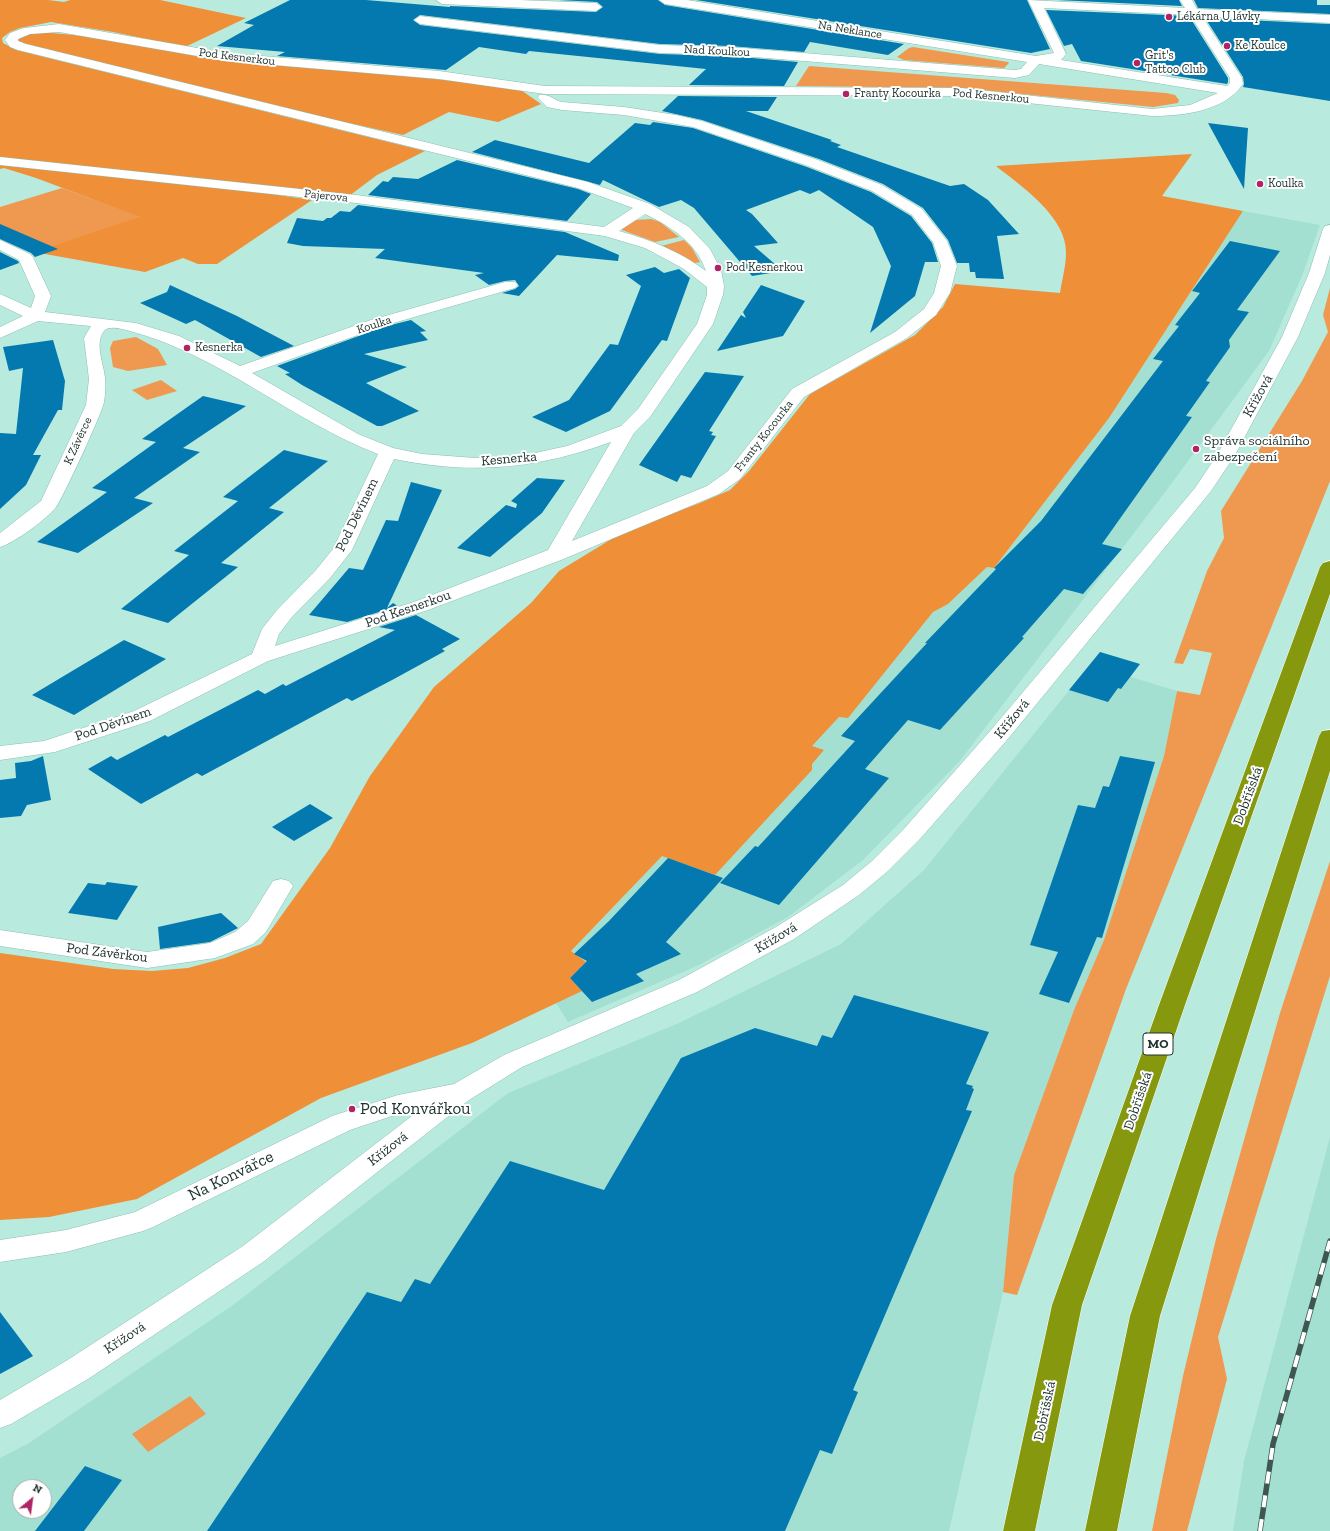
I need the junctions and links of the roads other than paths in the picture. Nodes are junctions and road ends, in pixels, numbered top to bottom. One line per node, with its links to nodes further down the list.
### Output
1 (442, 0): 5 (street)
2 (665, 0): 12 (street, Na Neklance)
3 (1186, 0): 6 (street)
4 (1035, 2): 6 (street); 12 (street)
5 (599, 4): 7 (street)
6 (1193, 12): 8 (street); 17 (street)
7 (584, 17)
8 (1330, 19)
9 (420, 20): 11 (street, Nad Koulkou)
10 (572, 28): 11 (street)
11 (560, 38): 13 (street, Nad Koulkou)
12 (1036, 60): 13 (street); 17 (street, Na Neklance)
13 (1020, 73): 14 (street)
14 (1040, 74)
15 (1064, 77): 18 (street)
16 (546, 90): 18 (street, Pod Kesnerkou); 20 (street, Pod Kesnerkou); 36 (street, Franty Kocourka)
17 (1231, 91): 18 (street, Pod Kesnerkou)
18 (1209, 104)
19 (0, 161): 22 (street, Pajerova)
20 (645, 207): 22 (street); 25 (street, Pod Kesnerkou)
21 (1330, 229): 43 (street, Křížová)
22 (607, 232): 25 (street)
23 (0, 244): 27 (street)
24 (510, 285): 30 (street, Koulka)
25 (716, 286): 31 (street, Pod Kesnerkou)
26 (0, 299): 27 (street)
27 (36, 316): 28 (street); 29 (street)
28 (108, 324): 30 (street); 35 (street, K Závěrce)
29 (0, 333)
30 (239, 372): 33 (street)
31 (627, 430): 32 (street, Kesnerka); 34 (street)
32 (572, 450): 33 (street, Kesnerka); 34 (street)
33 (388, 452): 38 (street, Pod Děvínem)
34 (602, 473): 36 (street)
35 (0, 541)
36 (554, 556): 38 (street, Pod Kesnerkou)
37 (1330, 567): 46 (highway, Dobříšská / MO)
38 (261, 657): 40 (street, Pod Děvínem)
39 (1330, 736): 47 (highway)
40 (0, 753)
41 (281, 886): 42 (street, Pod Závěrkou)
42 (0, 938)
43 (460, 1093): 44 (street, Na Konvářce); 45 (street, Křížová)
44 (0, 1250)
45 (0, 1415)
46 (1019, 1531)
47 (1101, 1531)

